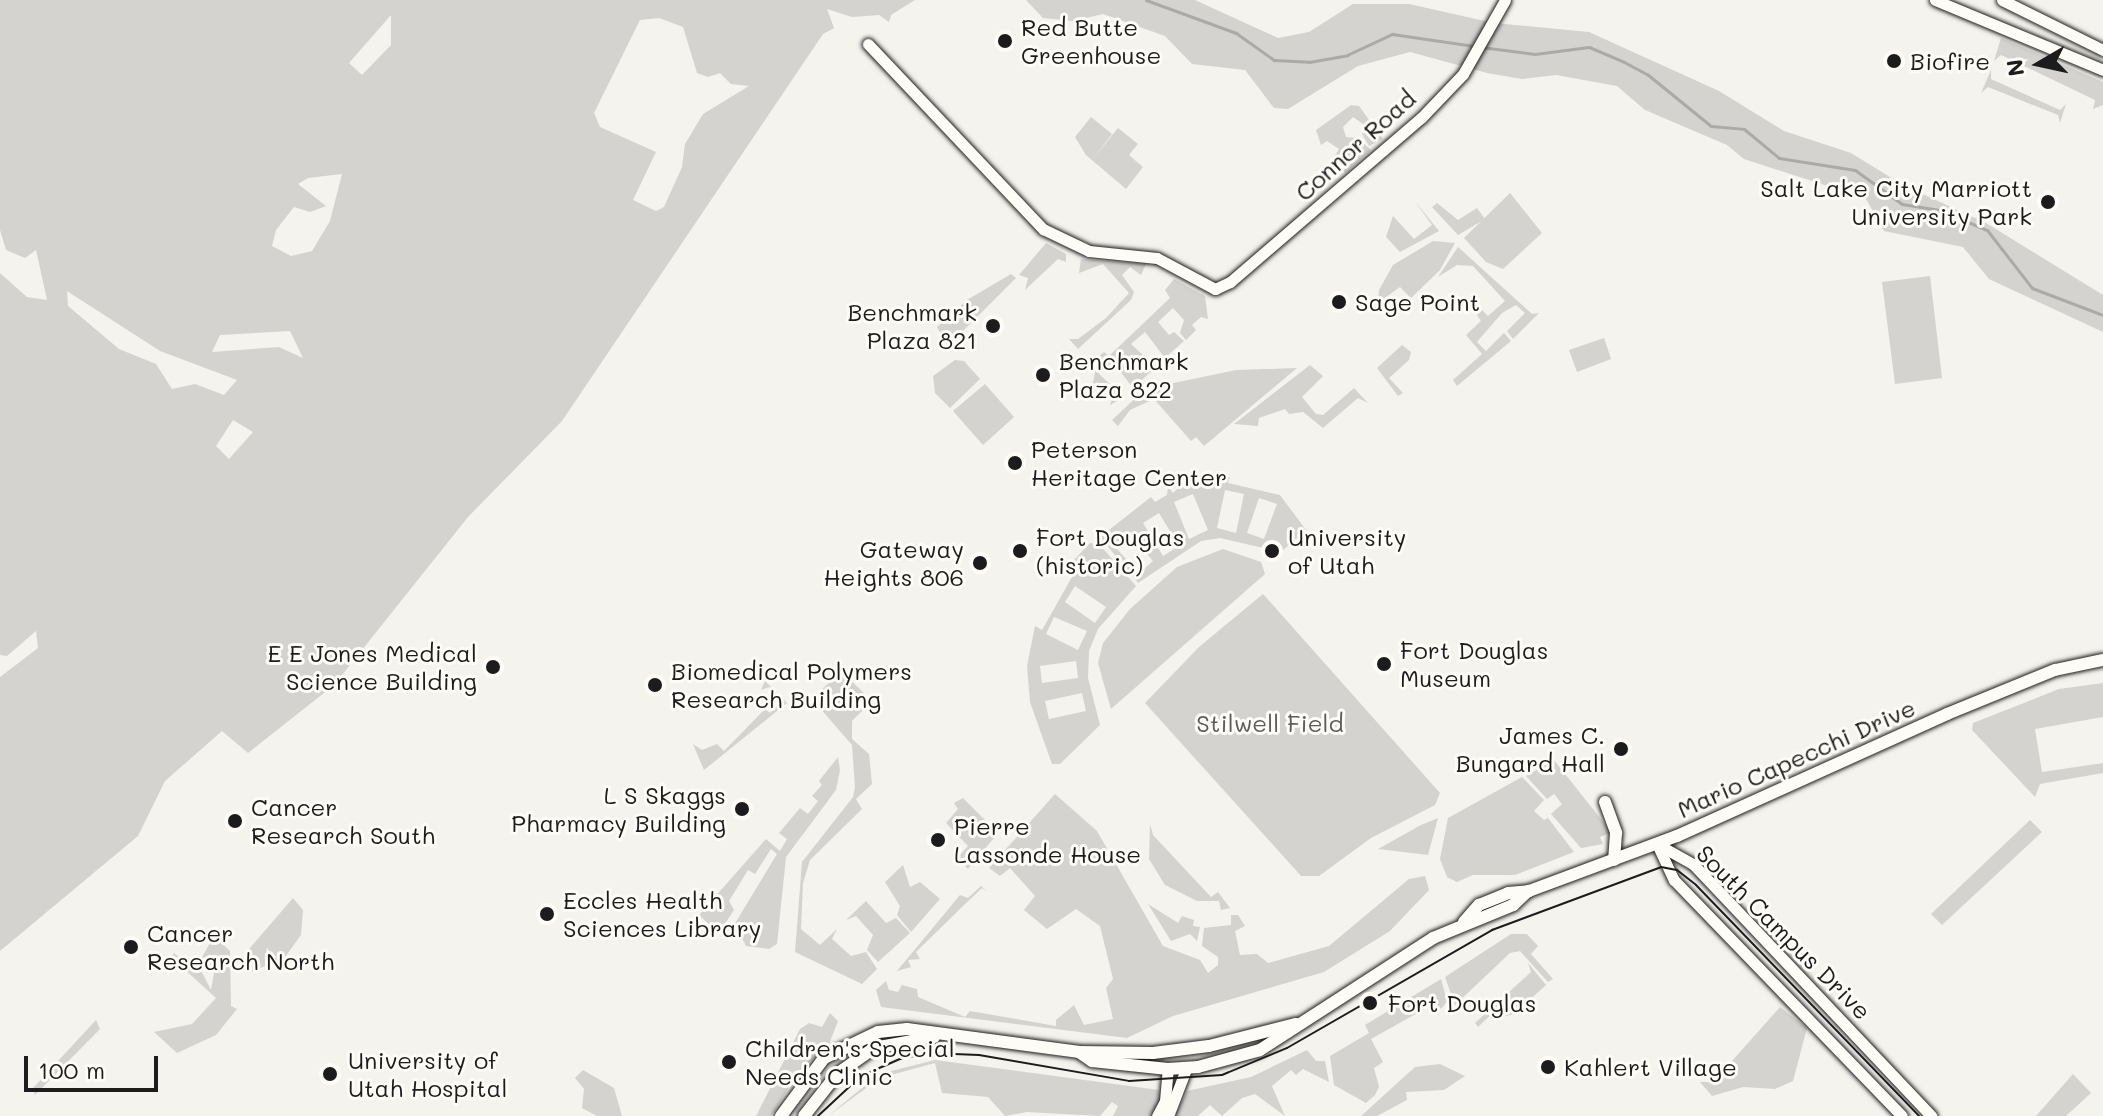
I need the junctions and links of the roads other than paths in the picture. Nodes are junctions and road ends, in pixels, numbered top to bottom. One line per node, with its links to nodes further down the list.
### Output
1 (1935, 0): 6 (street)
2 (2002, 0): 5 (street)
3 (1501, 2): 4 (street, Connor Road)
4 (868, 44)
5 (2103, 50)
6 (2103, 70)
7 (2103, 660): 8 (main road, Mario Capecchi Drive)
8 (2082, 666): 9 (main road, Mario Capecchi Drive); 11 (main road, Mario Capecchi Drive)
9 (2103, 669)
10 (1605, 802): 12 (main road)
11 (1657, 844): 12 (main road, Mario Capecchi Drive); 25 (street, South Campus Drive); 26 (street, South Campus Drive)
12 (1614, 860): 13 (main road, Mario Capecchi Drive)
13 (1529, 891): 14 (main road, Mario Capecchi Drive); 14 (main road, Mario Capecchi Drive)
14 (1464, 922): 15 (main road, Mario Capecchi Drive)
15 (1296, 1024): 16 (main road, Mario Capecchi Drive); 20 (main road, Mario Capecchi Drive)
16 (1279, 1027): 18 (main road, Mario Capecchi Drive); 19 (main road)
17 (951, 1034): 18 (main road, Mario Capecchi Drive); 21 (main road, Mario Capecchi Drive); 22 (main road, Mario Capecchi Drive)
18 (1079, 1052): 19 (main road, Mario Capecchi Drive)
19 (1168, 1069): 20 (main road, Mario Capecchi Drive); 23 (street)
20 (1186, 1069): 24 (street)
21 (781, 1116)
22 (804, 1116)
23 (1157, 1116)
24 (1168, 1116)
25 (1902, 1116)
26 (1931, 1116)

